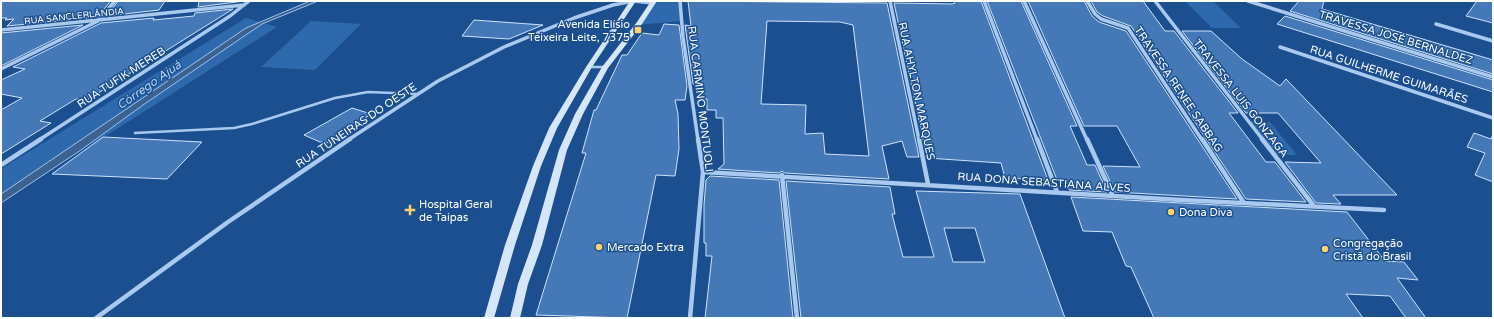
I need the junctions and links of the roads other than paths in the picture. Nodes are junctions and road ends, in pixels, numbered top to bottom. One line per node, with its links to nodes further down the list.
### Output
1 (115, 1): 13 (street)
2 (249, 1): 12 (street, RUA TUFIK MEREB)
3 (633, 1): 11 (street, RUA TUNEIRAS DO OESTE); 19 (main road); 22 (street, RUA TUNEIRAS DO OESTE)
4 (680, 1): 26 (street, RUA CARMINO MONTUOLI)
5 (890, 1): 28 (street, RUA AHYLTON MARQUES)
6 (984, 1): 29 (street)
7 (1024, 1): 30 (street)
8 (1087, 1): 31 (street, TRAVESSA RENEE SABBAG)
9 (1155, 1): 32 (street, TRAVESSA LUIS GONZAGA)
10 (1248, 1): 21 (street, TRAVESSA JOSÉ BERNALDEZ)
11 (653, 2): 18 (main road)
12 (244, 5): 13 (street, RUA SANCLERLÂNDIA); 25 (street, RUA TUFIK MEREB)
13 (98, 21): 15 (street, RUA SANCLERLÂNDIA); 20 (street)
14 (1436, 24): 16 (street)
15 (1, 30)
16 (1493, 41)
17 (1280, 47): 23 (street, RUA GUILHERME GUIMARÃES)
18 (605, 67): 19 (lane); 36 (main road)
19 (589, 68): 35 (main road)
20 (1, 69)
21 (1493, 77)
22 (418, 94): 24 (lane); 34 (street, RUA TUNEIRAS DO OESTE)
23 (1493, 118)
24 (135, 133)
25 (1, 165)
26 (703, 172): 27 (street, RUA DONA SEBASTIANA ALVES); 37 (street, RUA CARMINO MONTUOLI)
27 (782, 175): 28 (street, RUA DONA SEBASTIANA ALVES); 38 (street)
28 (928, 184): 29 (street, RUA DONA SEBASTIANA ALVES)
29 (1057, 192): 30 (street, RUA DONA SEBASTIANA ALVES)
30 (1113, 196): 31 (street, RUA DONA SEBASTIANA ALVES)
31 (1244, 203): 32 (street, RUA DONA SEBASTIANA ALVES)
32 (1314, 206): 33 (street, RUA DONA SEBASTIANA ALVES)
33 (1384, 210)
34 (96, 318)
35 (489, 318)
36 (515, 318)
37 (690, 318)
38 (797, 318)

